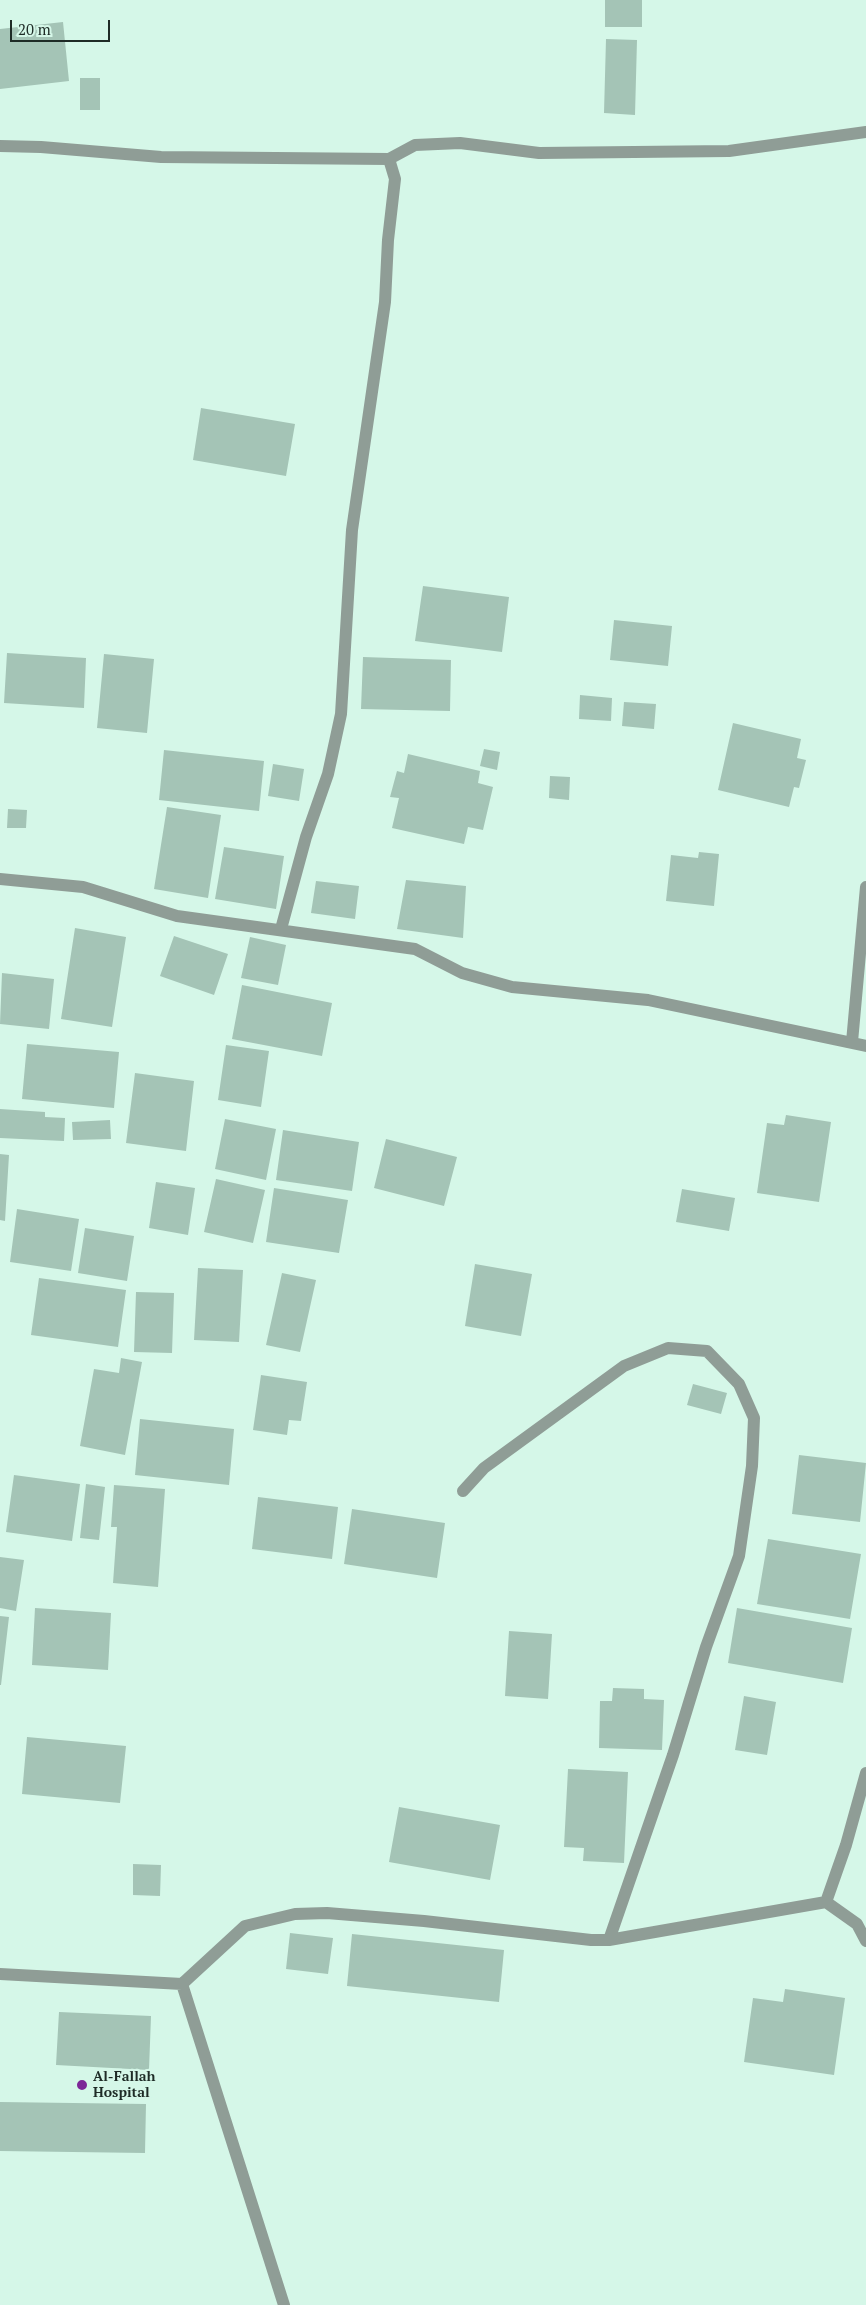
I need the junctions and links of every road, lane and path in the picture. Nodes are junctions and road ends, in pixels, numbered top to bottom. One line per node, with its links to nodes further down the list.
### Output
1 (866, 132): 3 (street)
2 (0, 146): 3 (street)
3 (389, 159): 6 (street)
4 (0, 879): 6 (street)
5 (866, 887): 7 (street)
6 (281, 929): 7 (street)
7 (852, 1042): 8 (street)
8 (866, 1046)
9 (463, 1491): 12 (street)
10 (866, 1773): 11 (street)
11 (826, 1902): 12 (street); 13 (street)
12 (609, 1940): 15 (street)
13 (866, 1941)
14 (0, 1974): 15 (street)
15 (182, 1984): 16 (street)
16 (284, 2305)

